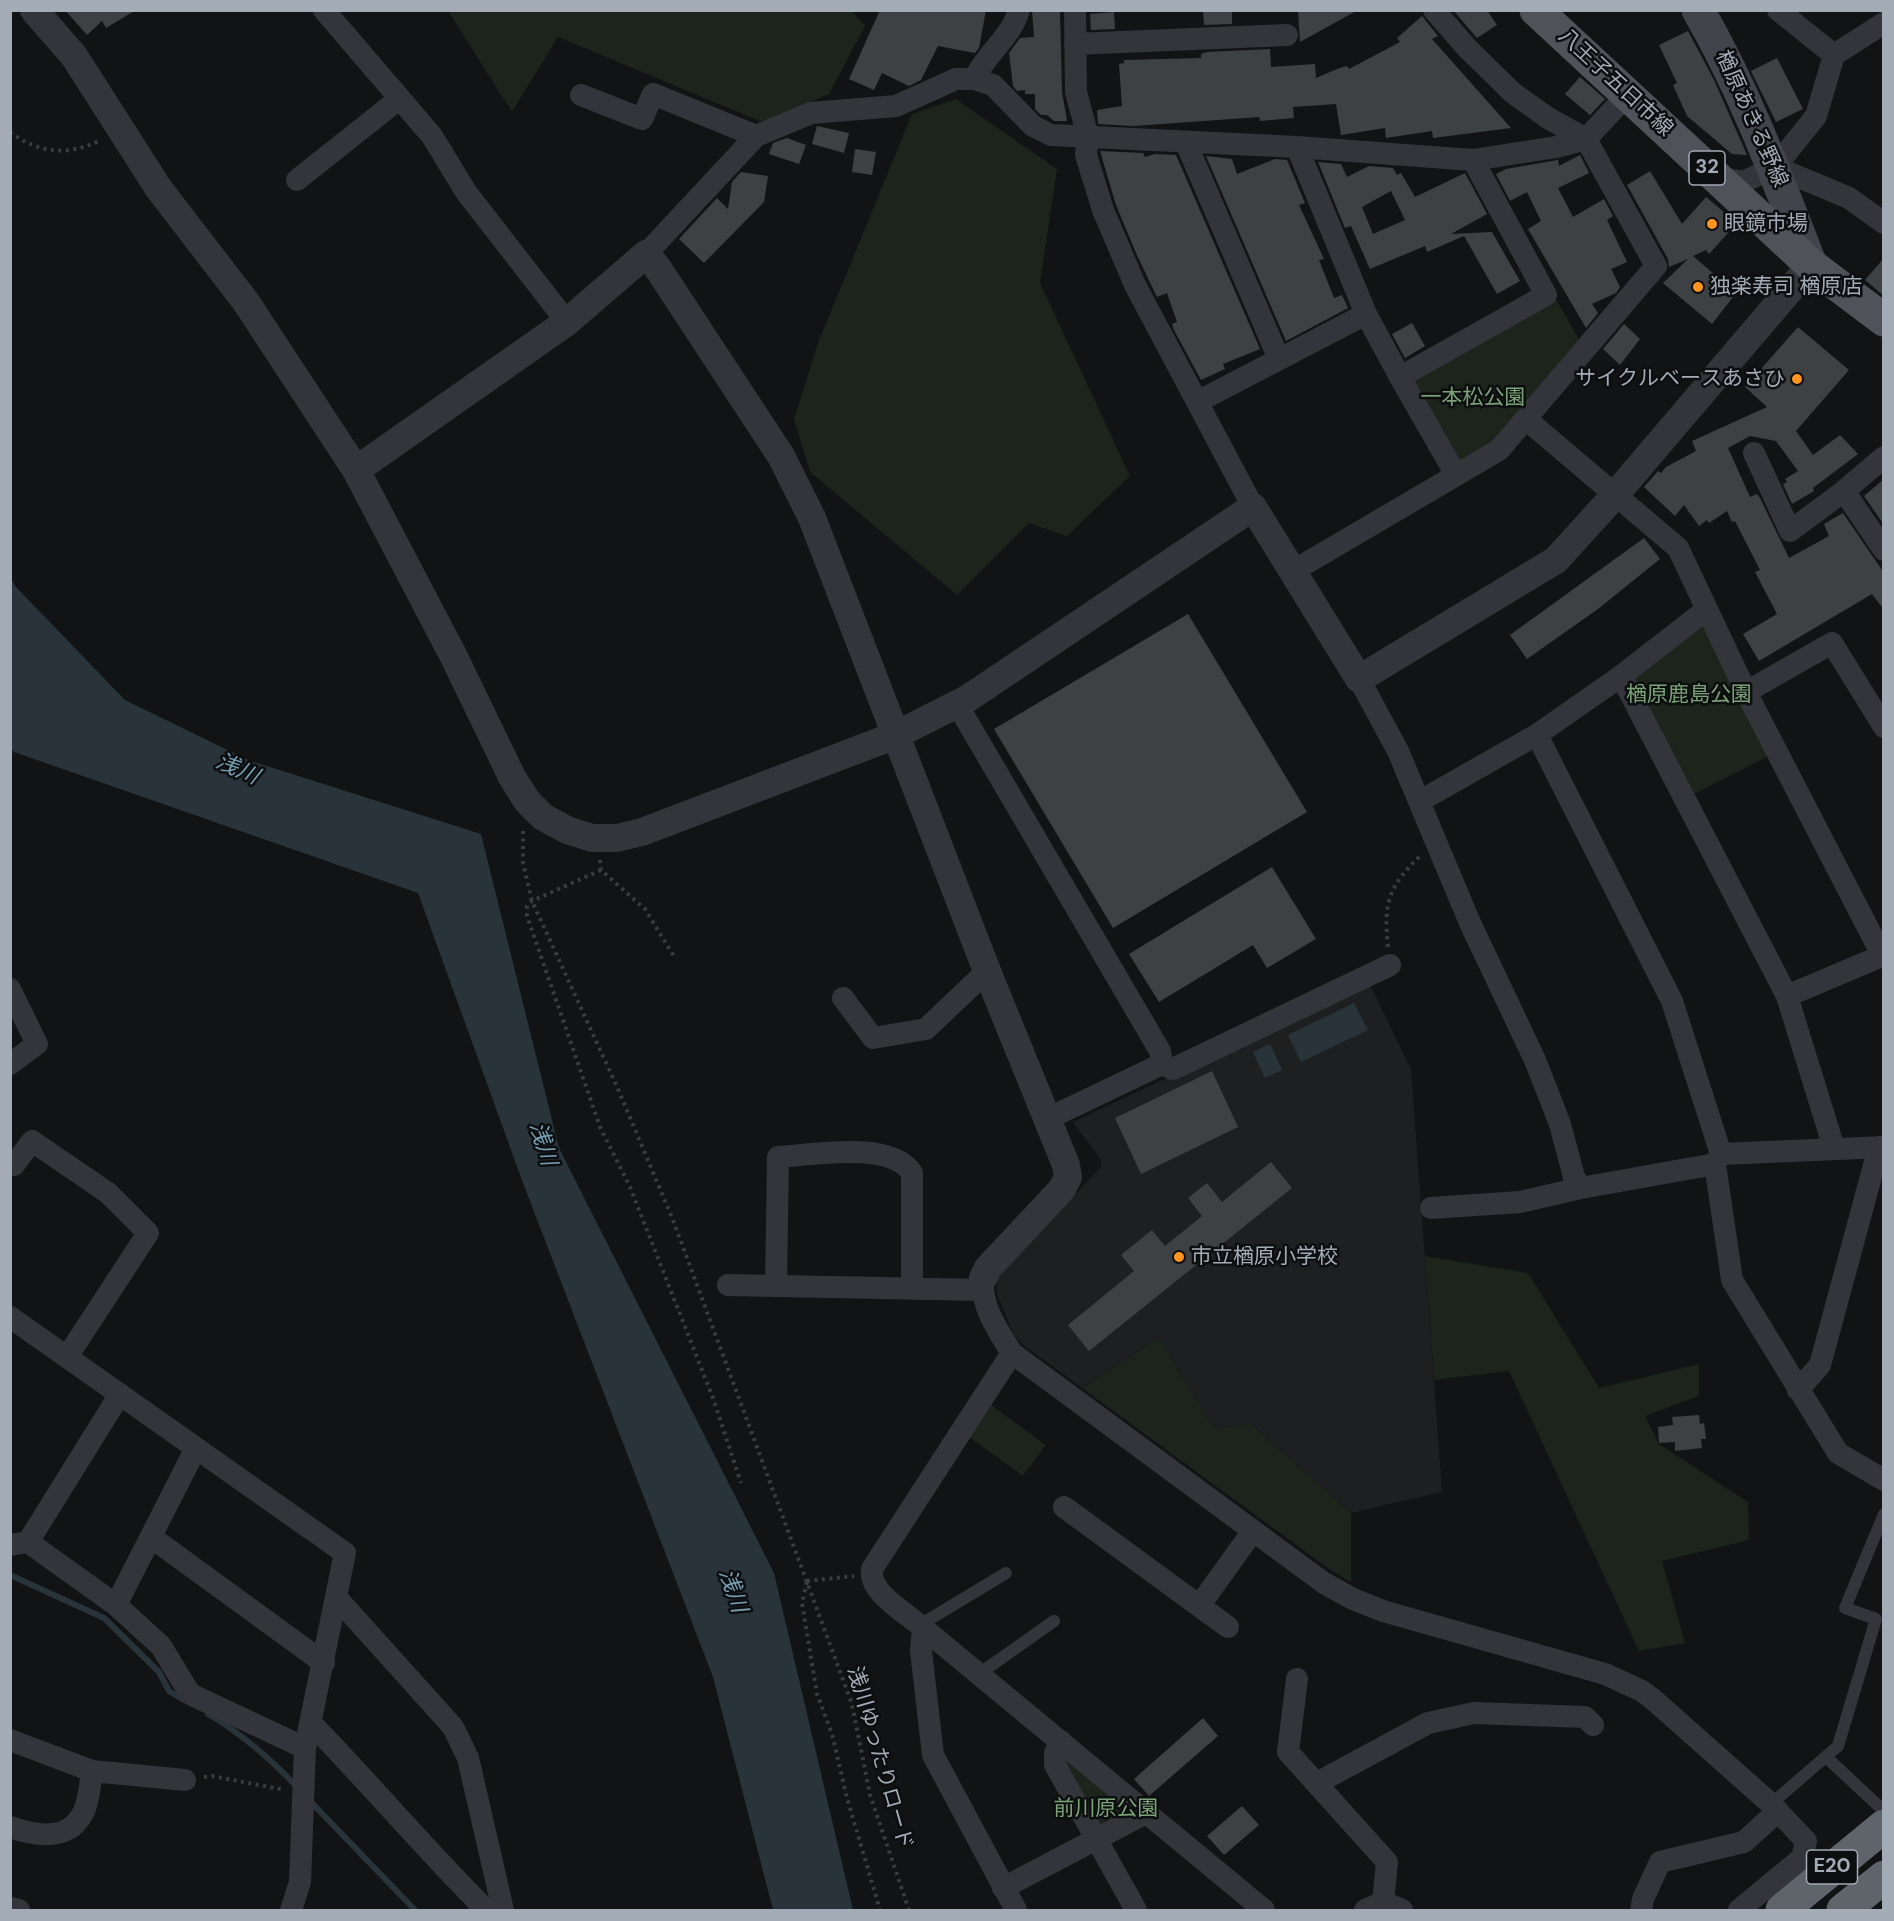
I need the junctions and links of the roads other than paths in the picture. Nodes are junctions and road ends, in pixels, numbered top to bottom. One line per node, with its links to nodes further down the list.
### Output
1 (324, 10): 16 (street)
2 (1019, 10): 13 (street)
3 (1075, 10): 11 (street)
4 (1434, 10): 19 (street)
5 (1536, 10): 14 (main road, 八王子五日市線 / 32)
6 (1698, 10): 23 (main road, 楢原あきる野線)
7 (1778, 10): 12 (street)
8 (36, 11): 38 (street)
9 (1880, 31): 12 (street)
10 (1287, 35): 11 (street)
11 (1074, 44): 18 (street)
12 (1834, 55): 23 (street)
13 (974, 79): 17 (street); 18 (street)
14 (1629, 93): 19 (street); 24 (main road, 八王子五日市線 / 32)
15 (581, 96): 17 (street)
16 (399, 99): 25 (street); 31 (street)
17 (756, 136): 27 (street)
18 (1088, 137): 20 (street); 34 (street)
19 (1586, 139): 22 (street); 35 (street)
20 (1186, 143): 21 (street); 32 (street)
21 (1297, 147): 22 (street); 29 (street)
22 (1473, 160): 33 (street)
23 (1775, 167): 24 (street); 26 (street); 28 (main road, 楢原あきる野線)
24 (1716, 177): 28 (main road, 八王子五日市線 / 32)
25 (297, 180)
26 (1884, 223)
27 (646, 254): 31 (street); 51 (street)
28 (1811, 265): 30 (main road, 八王子五日市線 / 32); 41 (street)
29 (1366, 314): 32 (street); 33 (street)
30 (1884, 320)
31 (567, 322): 38 (street)
32 (1280, 359): 34 (street)
33 (1400, 376): 39 (street)
34 (1197, 402): 42 (street)
35 (1527, 420): 39 (street); 41 (street)
36 (1754, 453): 40 (street)
37 (1884, 457): 40 (street)
38 (357, 470): 51 (street)
39 (1456, 475): 44 (street)
40 (1844, 491): 43 (street)
41 (1615, 495): 45 (street); 47 (street)
42 (1253, 507): 44 (street); 49 (street)
43 (1884, 550)
44 (1293, 572): 47 (street)
45 (1706, 610): 46 (street); 48 (street)
46 (1621, 676): 52 (street); 58 (street)
47 (1359, 679): 53 (street)
48 (1746, 692): 50 (street); 54 (street)
49 (957, 704): 51 (street); 61 (street)
50 (1884, 727)
51 (896, 735): 56 (street)
52 (1537, 735): 53 (street); 65 (street)
53 (1420, 801): 67 (street)
54 (1883, 955): 58 (street)
55 (1390, 965): 61 (street)
56 (987, 971): 59 (street); 62 (street)
57 (10, 989): 60 (street)
58 (1787, 996): 64 (street)
59 (843, 998)
60 (10, 1064)
61 (1162, 1064): 62 (street)
62 (1047, 1119): 69 (street)
63 (1881, 1147): 64 (street); 76 (street)
64 (1834, 1148): 65 (street)
65 (1718, 1159): 67 (street); 76 (street)
66 (10, 1162): 75 (street)
67 (1581, 1188): 68 (street)
68 (1431, 1208)
69 (983, 1284): 72 (street); 74 (street)
70 (728, 1285): 71 (street)
71 (776, 1286): 72 (street); 72 (street)
72 (912, 1289)
73 (10, 1317): 75 (street)
74 (1012, 1353): 82 (street); 90 (street)
75 (67, 1357): 77 (street)
76 (1798, 1390): 79 (street)
77 (120, 1394): 78 (street); 84 (street)
78 (196, 1448): 83 (street); 86 (street)
79 (1884, 1480)
80 (1064, 1507): 88 (street)
81 (1884, 1514): 100 (lane)
82 (1253, 1531): 88 (street); 104 (street)
83 (151, 1537): 87 (street); 92 (street)
84 (19, 1543): 87 (street)
85 (1006, 1573): 90 (lane)
86 (336, 1597): 92 (street); 118 (street)
87 (116, 1605): 99 (street)
88 (1199, 1606): 91 (street)
89 (1054, 1621): 93 (lane)
90 (921, 1627): 93 (street); 112 (street)
91 (1228, 1627)
92 (324, 1663): 95 (street)
93 (979, 1674): 98 (street)
94 (1297, 1680): 103 (street)
95 (312, 1724): 99 (street); 117 (street)
96 (1593, 1725): 103 (street)
97 (10, 1740): 101 (street)
98 (1061, 1741): 106 (street); 109 (street)
99 (305, 1748): 116 (street)
100 (1826, 1757): 104 (lane); 105 (lane)
101 (92, 1771): 102 (street); 108 (street)
102 (185, 1780)
103 (1317, 1783): 114 (street)
104 (1775, 1808): 110 (street); 122 (street)
105 (1884, 1811)
106 (1146, 1813): 109 (street); 121 (street)
107 (1884, 1826): 124 (highway, E20, bridge)
108 (10, 1827)
109 (1096, 1840): 112 (street); 120 (street)
110 (1802, 1858): 123 (street); 126 (street)
111 (1884, 1877): 125 (highway, E20, bridge)
112 (1003, 1888): 119 (street)
113 (10, 1908): 115 (street)
114 (1383, 1908)
115 (19, 1911)
116 (291, 1911)
117 (486, 1911)
118 (503, 1911)
119 (1016, 1911)
120 (1136, 1911)
121 (1264, 1911)
122 (1641, 1911)
123 (1738, 1911)
124 (1782, 1911)
125 (1843, 1911)
126 (1853, 1911)

